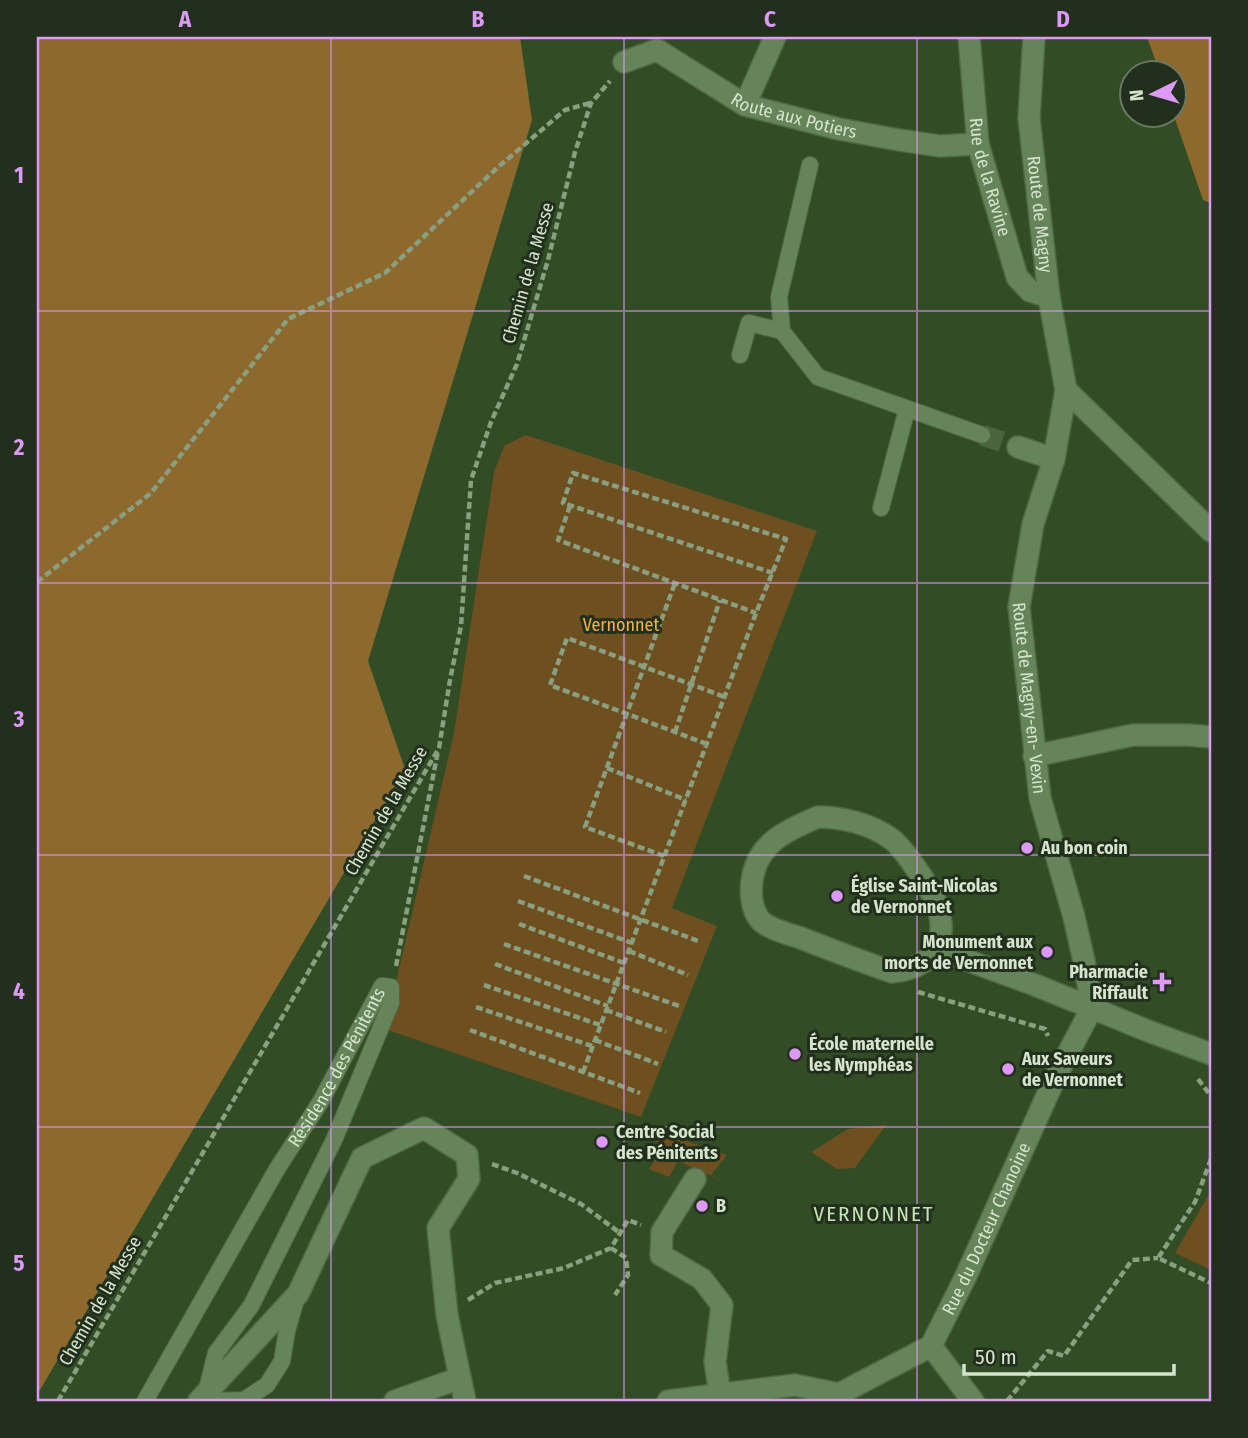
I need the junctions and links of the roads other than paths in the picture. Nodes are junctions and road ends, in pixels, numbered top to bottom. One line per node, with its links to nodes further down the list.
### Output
1 (775, 37): 5 (street)
2 (969, 37): 6 (street, Rue de la Ravine)
3 (1034, 37): 8 (street, Route de Magny)
4 (624, 62): 5 (street, Route aux Potiers)
5 (745, 105): 6 (street, Route aux Potiers)
6 (978, 144): 8 (street, Rue de la Ravine)
7 (810, 165): 9 (lane)
8 (1049, 297): 11 (street, Route de Magny)
9 (782, 331): 10 (lane); 12 (lane)
10 (740, 355)
11 (1066, 390): 15 (street, Route de Magny-en- Vexin); 17 (street)
12 (907, 409): 13 (lane); 16 (lane)
13 (982, 435)
14 (1018, 447): 15 (street)
15 (1054, 459): 19 (street, Route de Magny-en- Vexin)
16 (881, 508)
17 (1211, 531)
18 (1211, 737): 19 (street)
19 (1034, 757): 21 (street, Route de Magny-en- Vexin)
20 (936, 949): 20 (street); 21 (street)
21 (1092, 1007): 22 (street); 25 (street, Rue du Docteur Chanoine)
22 (1211, 1054)
23 (695, 1179): 27 (street)
24 (298, 1294): 26 (street); 28 (street); 28 (lane)
25 (932, 1346): 29 (street); 34 (street)
26 (460, 1378): 31 (street); 32 (street)
27 (720, 1394): 29 (street); 33 (street)
28 (202, 1397): 30 (lane, Résidence des Pénitents)
29 (835, 1398)
30 (145, 1401)
31 (395, 1401)
32 (465, 1401)
33 (668, 1401)
34 (973, 1401)

